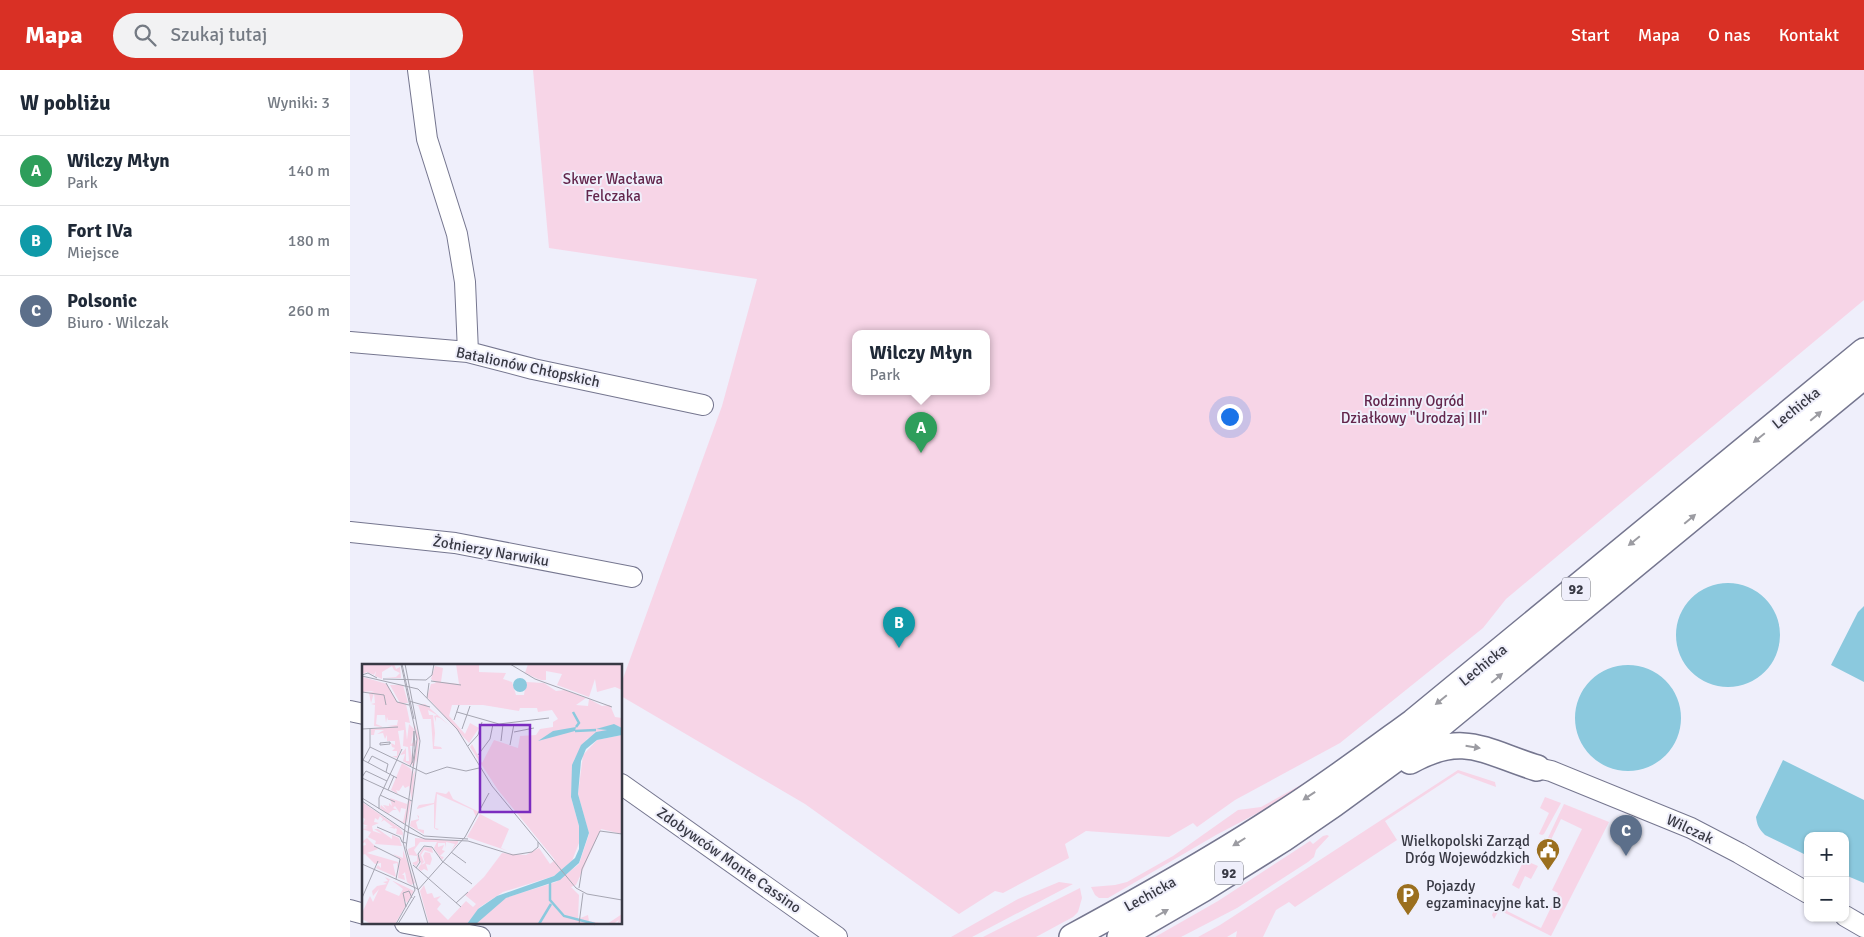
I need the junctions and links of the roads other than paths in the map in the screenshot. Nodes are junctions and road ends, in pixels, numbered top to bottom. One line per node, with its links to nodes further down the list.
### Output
1 (418, 70): 4 (street)
2 (350, 342): 4 (street, Batalionów Chłopskich)
3 (1864, 351): 18 (main road, Lechicka / 92, one-way to 18)
4 (468, 352): 6 (street, Batalionów Chłopskich)
5 (1864, 376): 11 (main road, Lechicka / 92, one-way to 5)
6 (703, 405)
7 (350, 532): 8 (street, Żołnierzy Narwiku)
8 (632, 577)
9 (1537, 768): 11 (main road, one-way to 9); 12 (street, Wilczak)
10 (622, 785): 17 (street, Zdobywców Monte Cassino)
11 (1334, 804): 19 (main road, Lechicka / 92, one-way to 11)
12 (1804, 891)
13 (1849, 918): 15 (street)
14 (410, 924): 16 (street)
15 (1864, 927)
16 (480, 937)
17 (837, 937)
18 (1072, 937)
19 (1120, 937)

